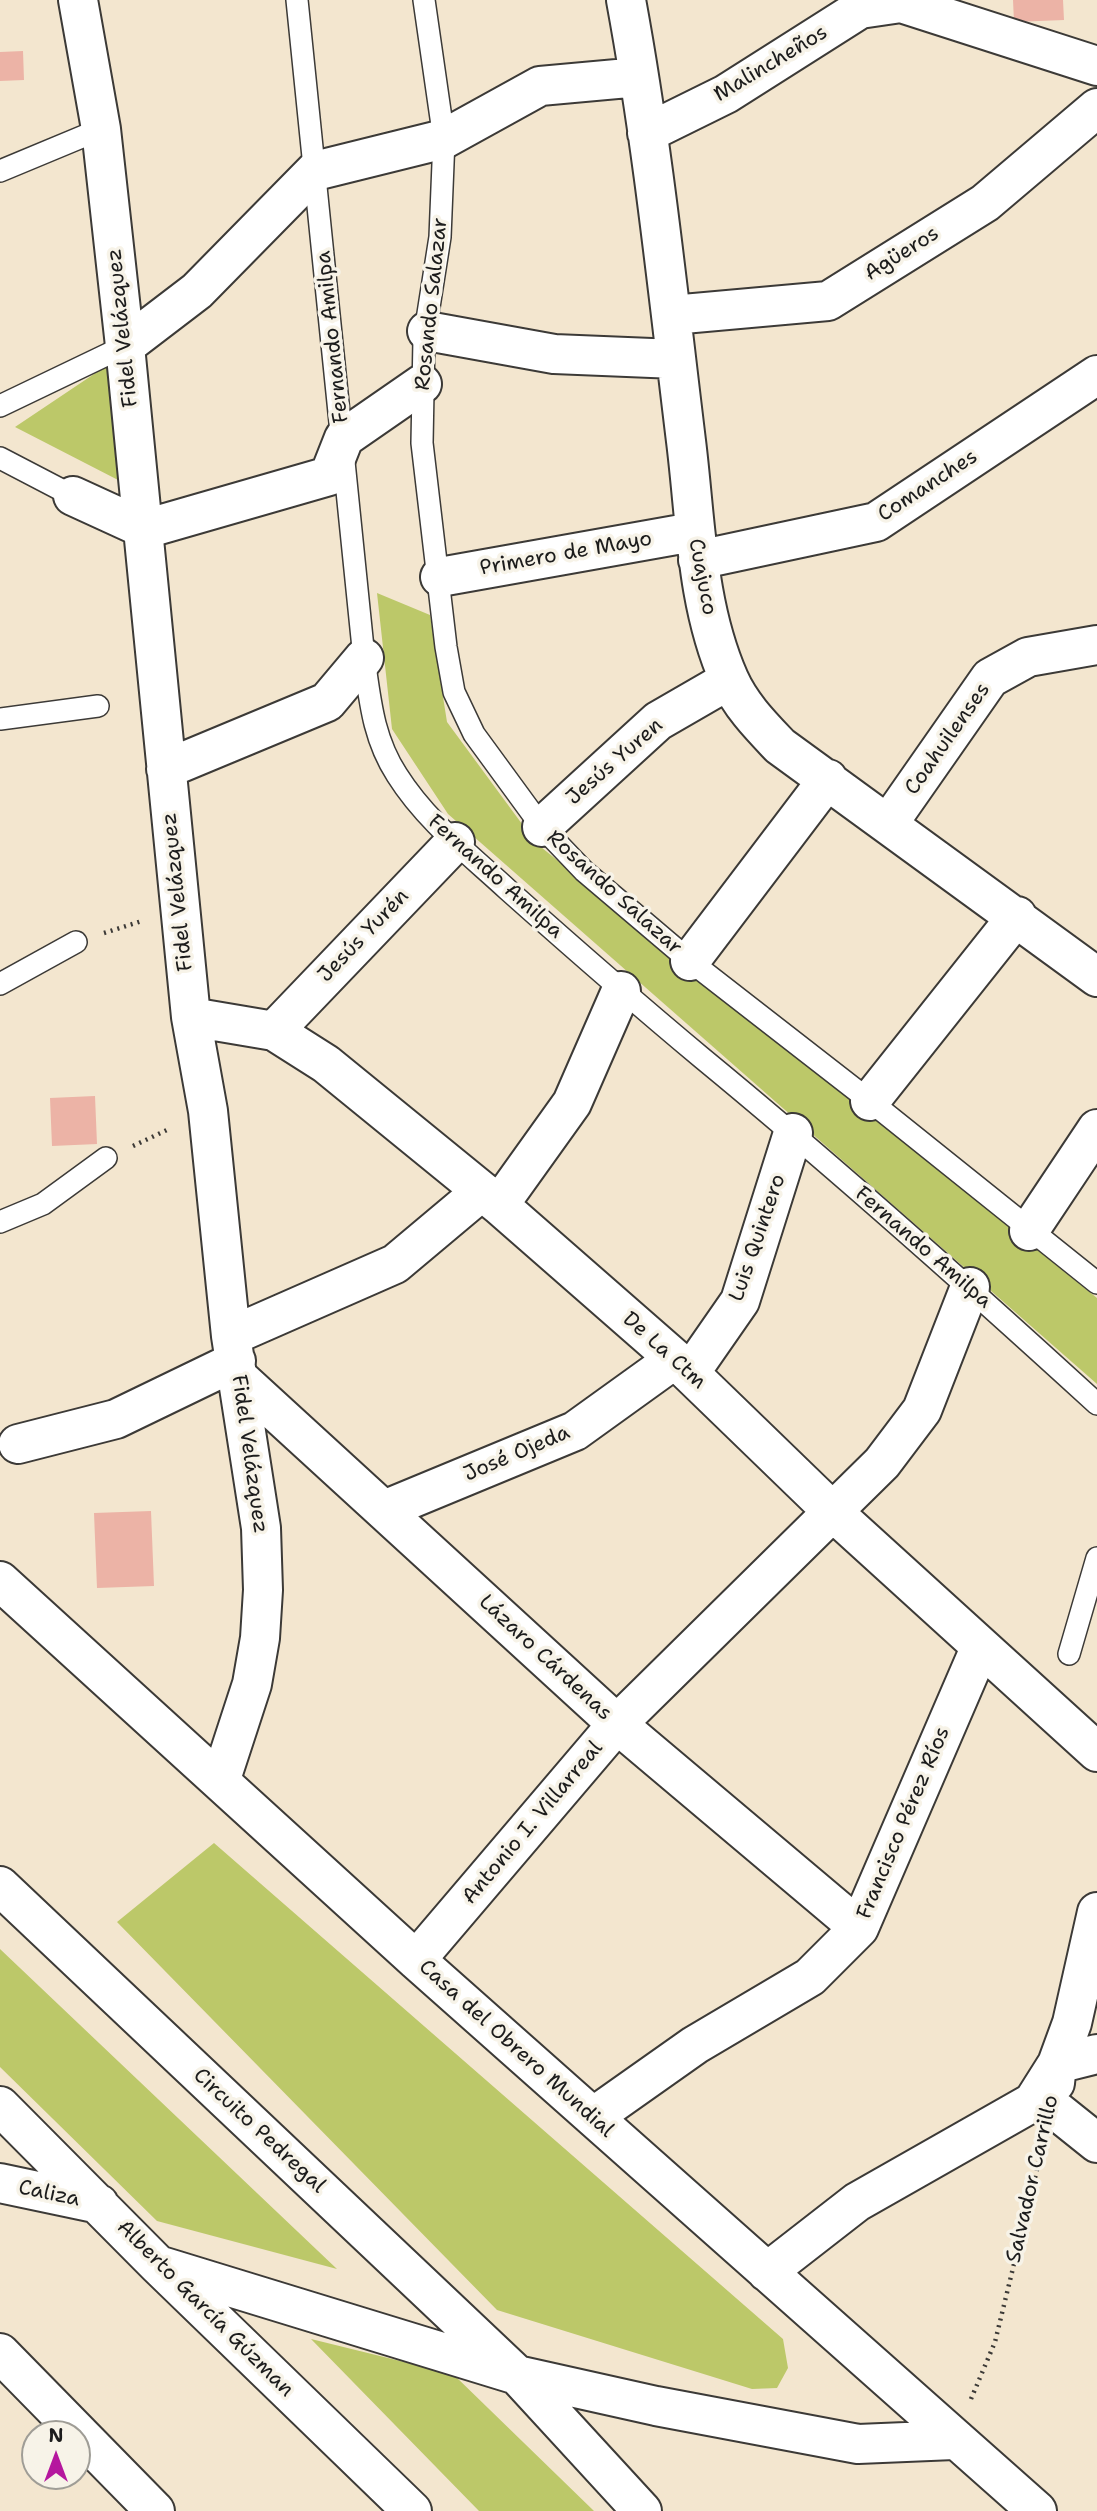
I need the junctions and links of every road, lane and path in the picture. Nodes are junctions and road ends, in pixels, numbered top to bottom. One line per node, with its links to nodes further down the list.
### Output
1 (78, 0): 8 (street, Fidel Velázquez)
2 (297, 0): 12 (lane, Fernando Amilpa)
3 (424, 0): 10 (lane, Rosando Salazar)
4 (626, 0): 6 (street, Cuajuco)
5 (1097, 66): 9 (street, Malincheños)
6 (639, 77): 9 (street, Cuajuco); 10 (street)
7 (1097, 108): 13 (street, Agüeros)
8 (101, 129): 11 (lane); 15 (street, Fidel Velázquez)
9 (647, 133): 13 (street, Cuajuco)
10 (444, 139): 12 (street); 14 (lane, Rosando Salazar)
11 (0, 171)
12 (315, 171): 15 (street); 20 (lane, Fernando Amilpa)
13 (672, 315): 16 (street, Cuajuco)
14 (427, 331): 16 (street); 18 (lane, Rosando Salazar)
15 (125, 346): 19 (lane); 23 (street, Fidel Velázquez)
16 (676, 359): 24 (street, Cuajuco)
17 (1097, 375): 24 (street, Comanches)
18 (422, 384): 20 (street); 25 (lane, Rosando Salazar)
19 (0, 406)
20 (344, 438): 23 (street); 27 (lane, Fernando Amilpa)
21 (0, 458): 22 (lane)
22 (73, 496): 23 (street)
23 (145, 529): 31 (street, Fidel Velázquez)
24 (696, 546): 25 (street, Primero de Mayo); 28 (street, Cuajuco)
25 (440, 576): 34 (lane, Rosando Salazar)
26 (1097, 645): 33 (street, Coahuilenses)
27 (365, 658): 31 (street); 35 (lane, Fernando Amilpa)
28 (729, 680): 32 (street, Cuajuco); 34 (street, Jesús Yuren)
29 (98, 706): 30 (lane)
30 (0, 719)
31 (166, 769): 36 (street, Fidel Velázquez)
32 (828, 779): 33 (street, Cuajuco); 39 (street)
33 (888, 824): 37 (street, Cuajuco)
34 (542, 827): 39 (lane, Rosando Salazar)
35 (455, 842): 42 (lane, Fernando Amilpa); 44 (street, Jesús Yurén)
36 (178, 909): 38 (path); 43 (street, Fidel Velázquez)
37 (1017, 916): 40 (street, Cuajuco); 45 (street)
38 (76, 942): 41 (lane)
39 (690, 961): 45 (lane, Rosando Salazar)
40 (1097, 977)
41 (0, 984)
42 (621, 991): 48 (lane, Fernando Amilpa); 50 (street)
43 (191, 1017): 44 (street, De La Ctm); 46 (street, Fidel Velázquez)
44 (274, 1031): 50 (street, De La Ctm)
45 (870, 1101): 52 (lane, Rosando Salazar)
46 (208, 1111): 49 (path); 55 (street, Fidel Velázquez)
47 (1097, 1129): 52 (street)
48 (793, 1133): 54 (lane, Fernando Amilpa); 56 (street, Luis Quintero)
49 (106, 1158): 51 (lane)
50 (491, 1198): 55 (street); 56 (street, De La Ctm)
51 (0, 1223)
52 (1029, 1231): 53 (lane, Rosando Salazar)
53 (1097, 1283)
54 (970, 1287): 57 (lane, Fernando Amilpa); 60 (street, Antonio I. Villarreal)
55 (235, 1358): 58 (street); 59 (street, Lázaro Cárdenas); 67 (street, Fidel Velázquez)
56 (682, 1366): 59 (street, José Ojeda); 60 (street, De La Ctm)
57 (1097, 1404)
58 (18, 1444)
59 (384, 1510): 65 (street, Lázaro Cárdenas)
60 (833, 1512): 63 (street, De La Ctm); 65 (street, Antonio I. Villarreal)
61 (1097, 1558): 64 (lane)
62 (0, 1581): 67 (street, Casa del Obrero Mundial)
63 (980, 1648): 66 (street, De La Ctm); 70 (street, Francisco Pérez Ríos)
64 (1069, 1654)
65 (617, 1724): 70 (street, Lázaro Cárdenas); 71 (street, Antonio I. Villarreal)
66 (1097, 1752)
67 (221, 1779): 71 (street, Casa del Obrero Mundial)
68 (0, 1886): 83 (street, Circuito Pedregal)
69 (1097, 1912): 73 (street, Salvador Carrillo)
70 (859, 1928): 76 (street, Francisco Pérez Ríos)
71 (416, 1959): 76 (street, Casa del Obrero Mundial)
72 (1097, 2054): 73 (street)
73 (1057, 2064): 74 (street, Salvador Carrillo)
74 (1043, 2104): 77 (street); 81 (street); 84 (path, Salvador Carrillo)
75 (0, 2106): 79 (street, Alberto García Gúzman)
76 (593, 2117): 81 (street, Casa del Obrero Mundial)
77 (1097, 2143)
78 (0, 2183): 79 (street, Caliza)
79 (99, 2204): 80 (street, Alberto García Gúzman)
80 (158, 2265): 83 (street); 86 (street, Alberto García Gúzman)
81 (767, 2272): 84 (street, Casa del Obrero Mundial)
82 (0, 2353): 85 (street)
83 (517, 2375): 84 (street); 87 (street)
84 (954, 2440): 88 (street, Casa del Obrero Mundial)
85 (155, 2511)
86 (412, 2511)
87 (642, 2511)
88 (1037, 2511)

